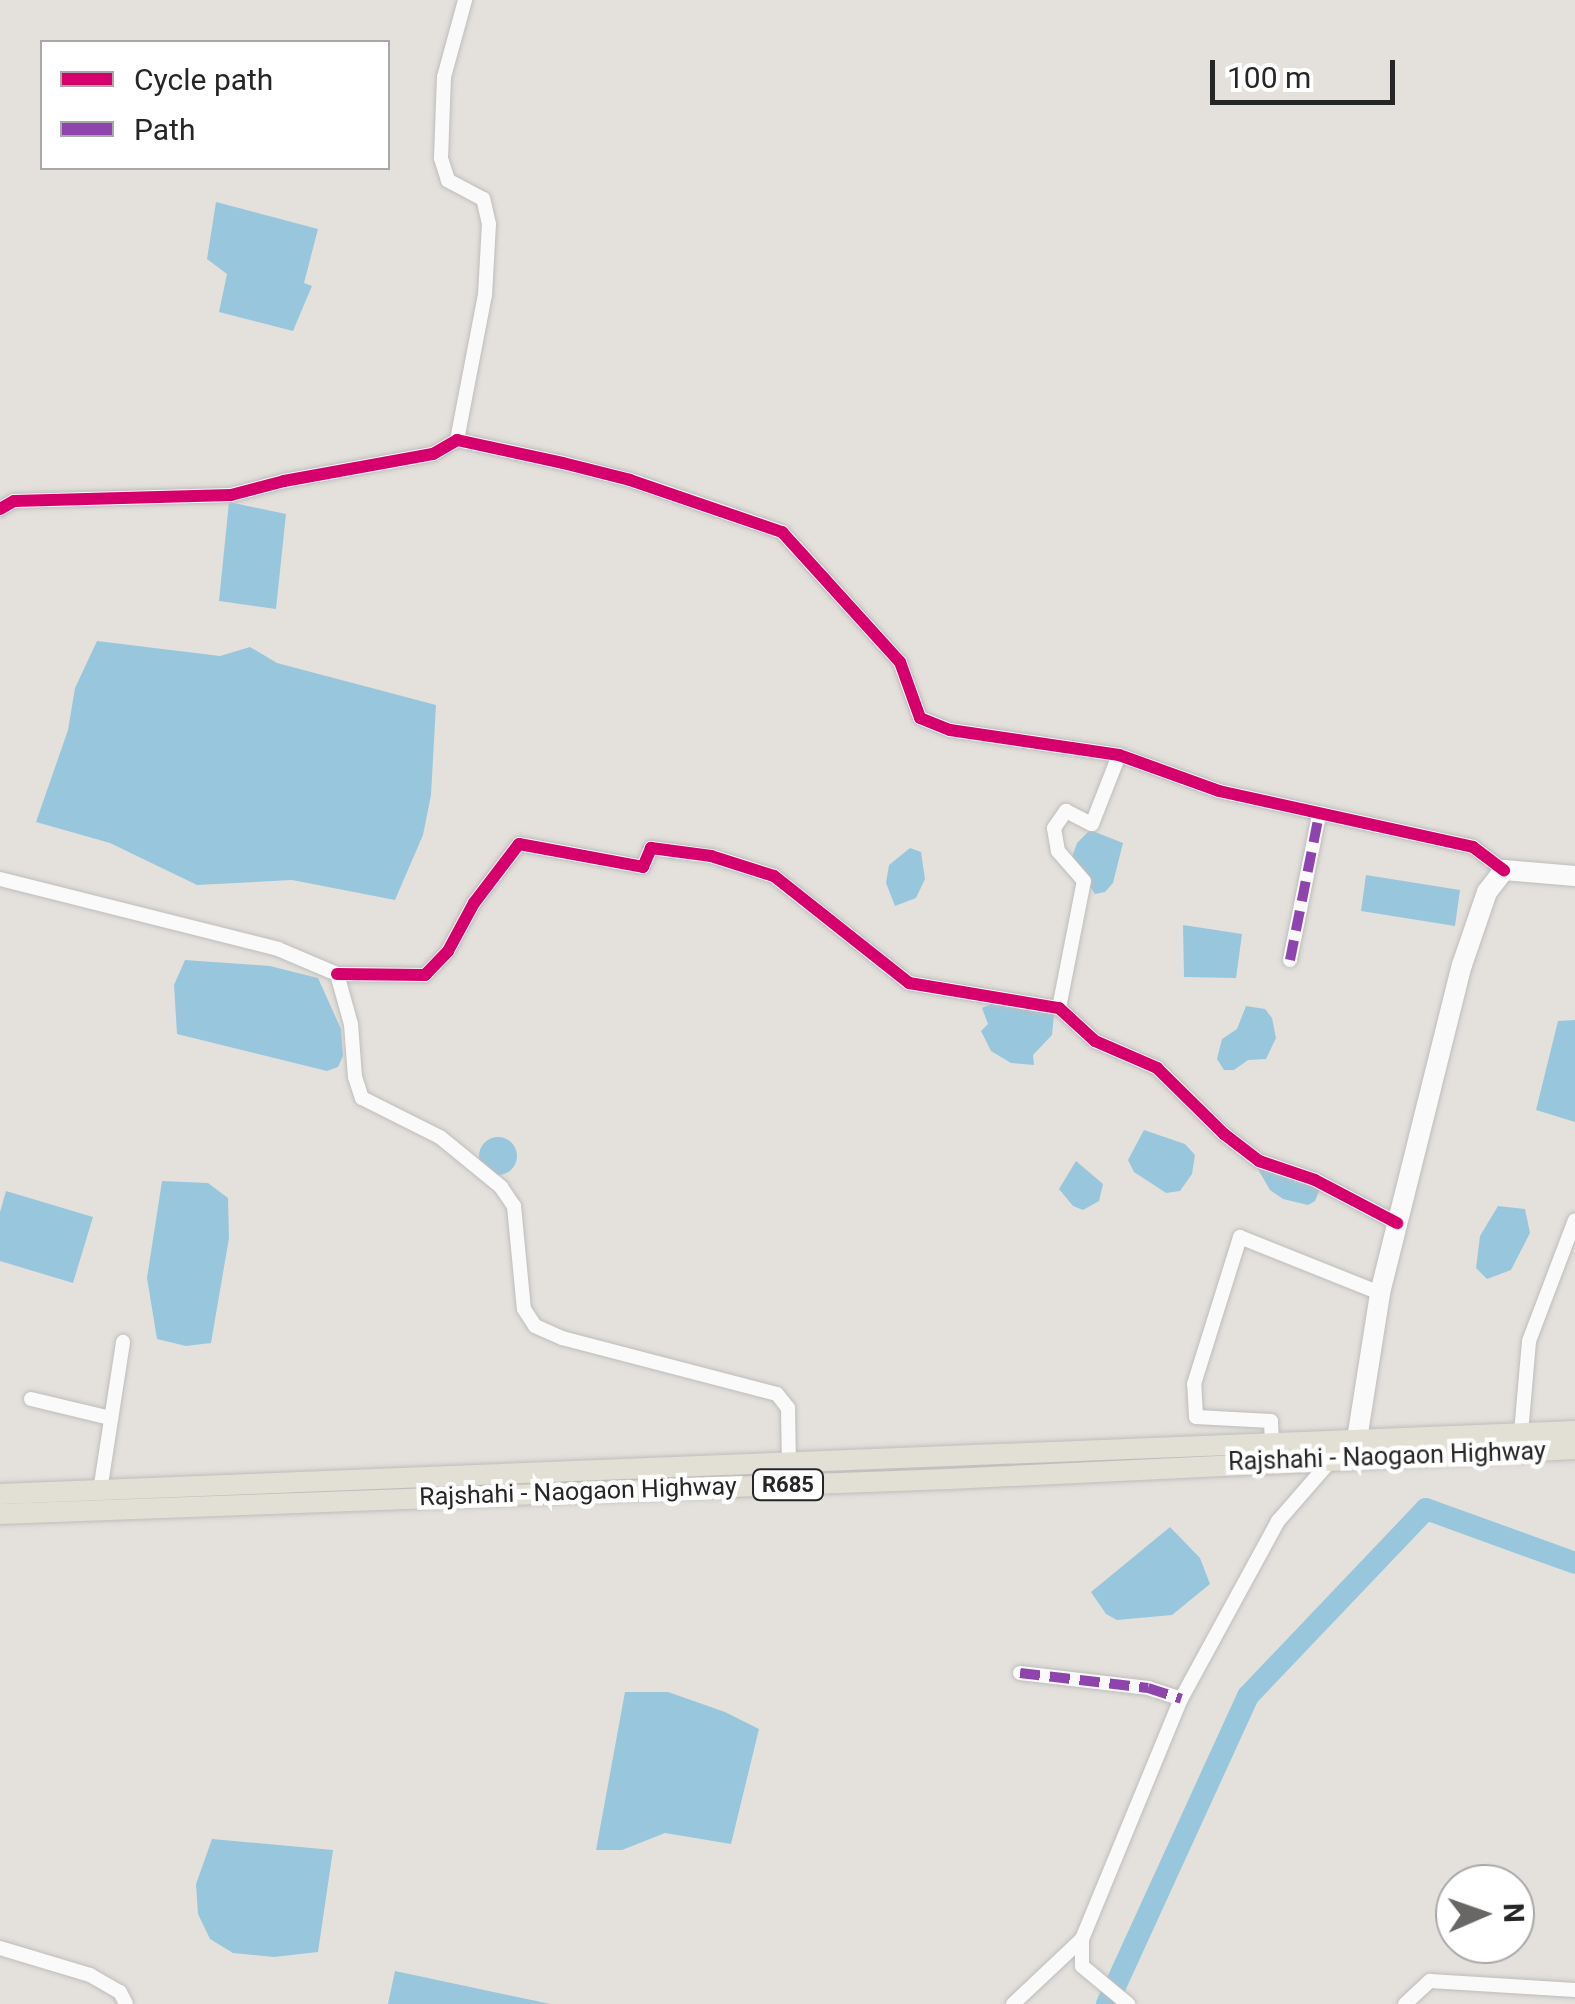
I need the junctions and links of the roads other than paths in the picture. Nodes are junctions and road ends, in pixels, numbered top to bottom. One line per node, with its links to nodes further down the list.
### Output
1 (464, 0): 2 (street)
2 (457, 440): 3 (street); 4 (street)
3 (0, 508)
4 (1119, 755): 5 (street); 11 (street)
5 (1318, 815): 6 (street); 9 (street)
6 (1504, 870): 7 (main road); 13 (main road)
7 (1575, 876)
8 (0, 879): 10 (street)
9 (1290, 960)
10 (337, 974): 11 (street); 27 (street)
11 (1059, 1008): 13 (street)
12 (1575, 1220): 19 (street)
13 (1397, 1223): 14 (main road)
14 (1380, 1293): 20 (main road); 21 (street)
15 (122, 1342): 17 (street)
16 (30, 1399): 17 (street)
17 (110, 1418): 28 (street)
18 (1575, 1431): 19 (main road, Rajshahi - Naogaon Highway / R685)
19 (1522, 1433): 20 (main road, Rajshahi - Naogaon Highway / R685)
20 (1357, 1439): 21 (main road, Rajshahi - Naogaon Highway / R685)
21 (1272, 1442): 24 (main road, Rajshahi - Naogaon Highway / R685)
22 (1575, 1449): 23 (main road, Rajshahi - Naogaon Highway / R685)
23 (1548, 1450): 25 (main road, Rajshahi - Naogaon Highway / R685); 26 (street)
24 (1169, 1458): 25 (main road, Rajshahi - Naogaon Highway / R685); 27 (main road, Rajshahi - Naogaon Highway / R685); 30 (main road, Rajshahi - Naogaon Highway / R685)
25 (1332, 1458): 32 (street)
26 (1575, 1462)
27 (788, 1465): 28 (main road, Rajshahi - Naogaon Highway / R685)
28 (100, 1490): 29 (main road, Rajshahi - Naogaon Highway / R685)
29 (0, 1494)
30 (0, 1514)
31 (1020, 1673): 32 (street)
32 (1181, 1699): 33 (street)
33 (1082, 1939): 37 (street); 38 (street)
34 (0, 1948): 36 (street)
35 (1575, 1990): 39 (street)
36 (126, 2004)
37 (1013, 2004)
38 (1128, 2004)
39 (1405, 2004)

